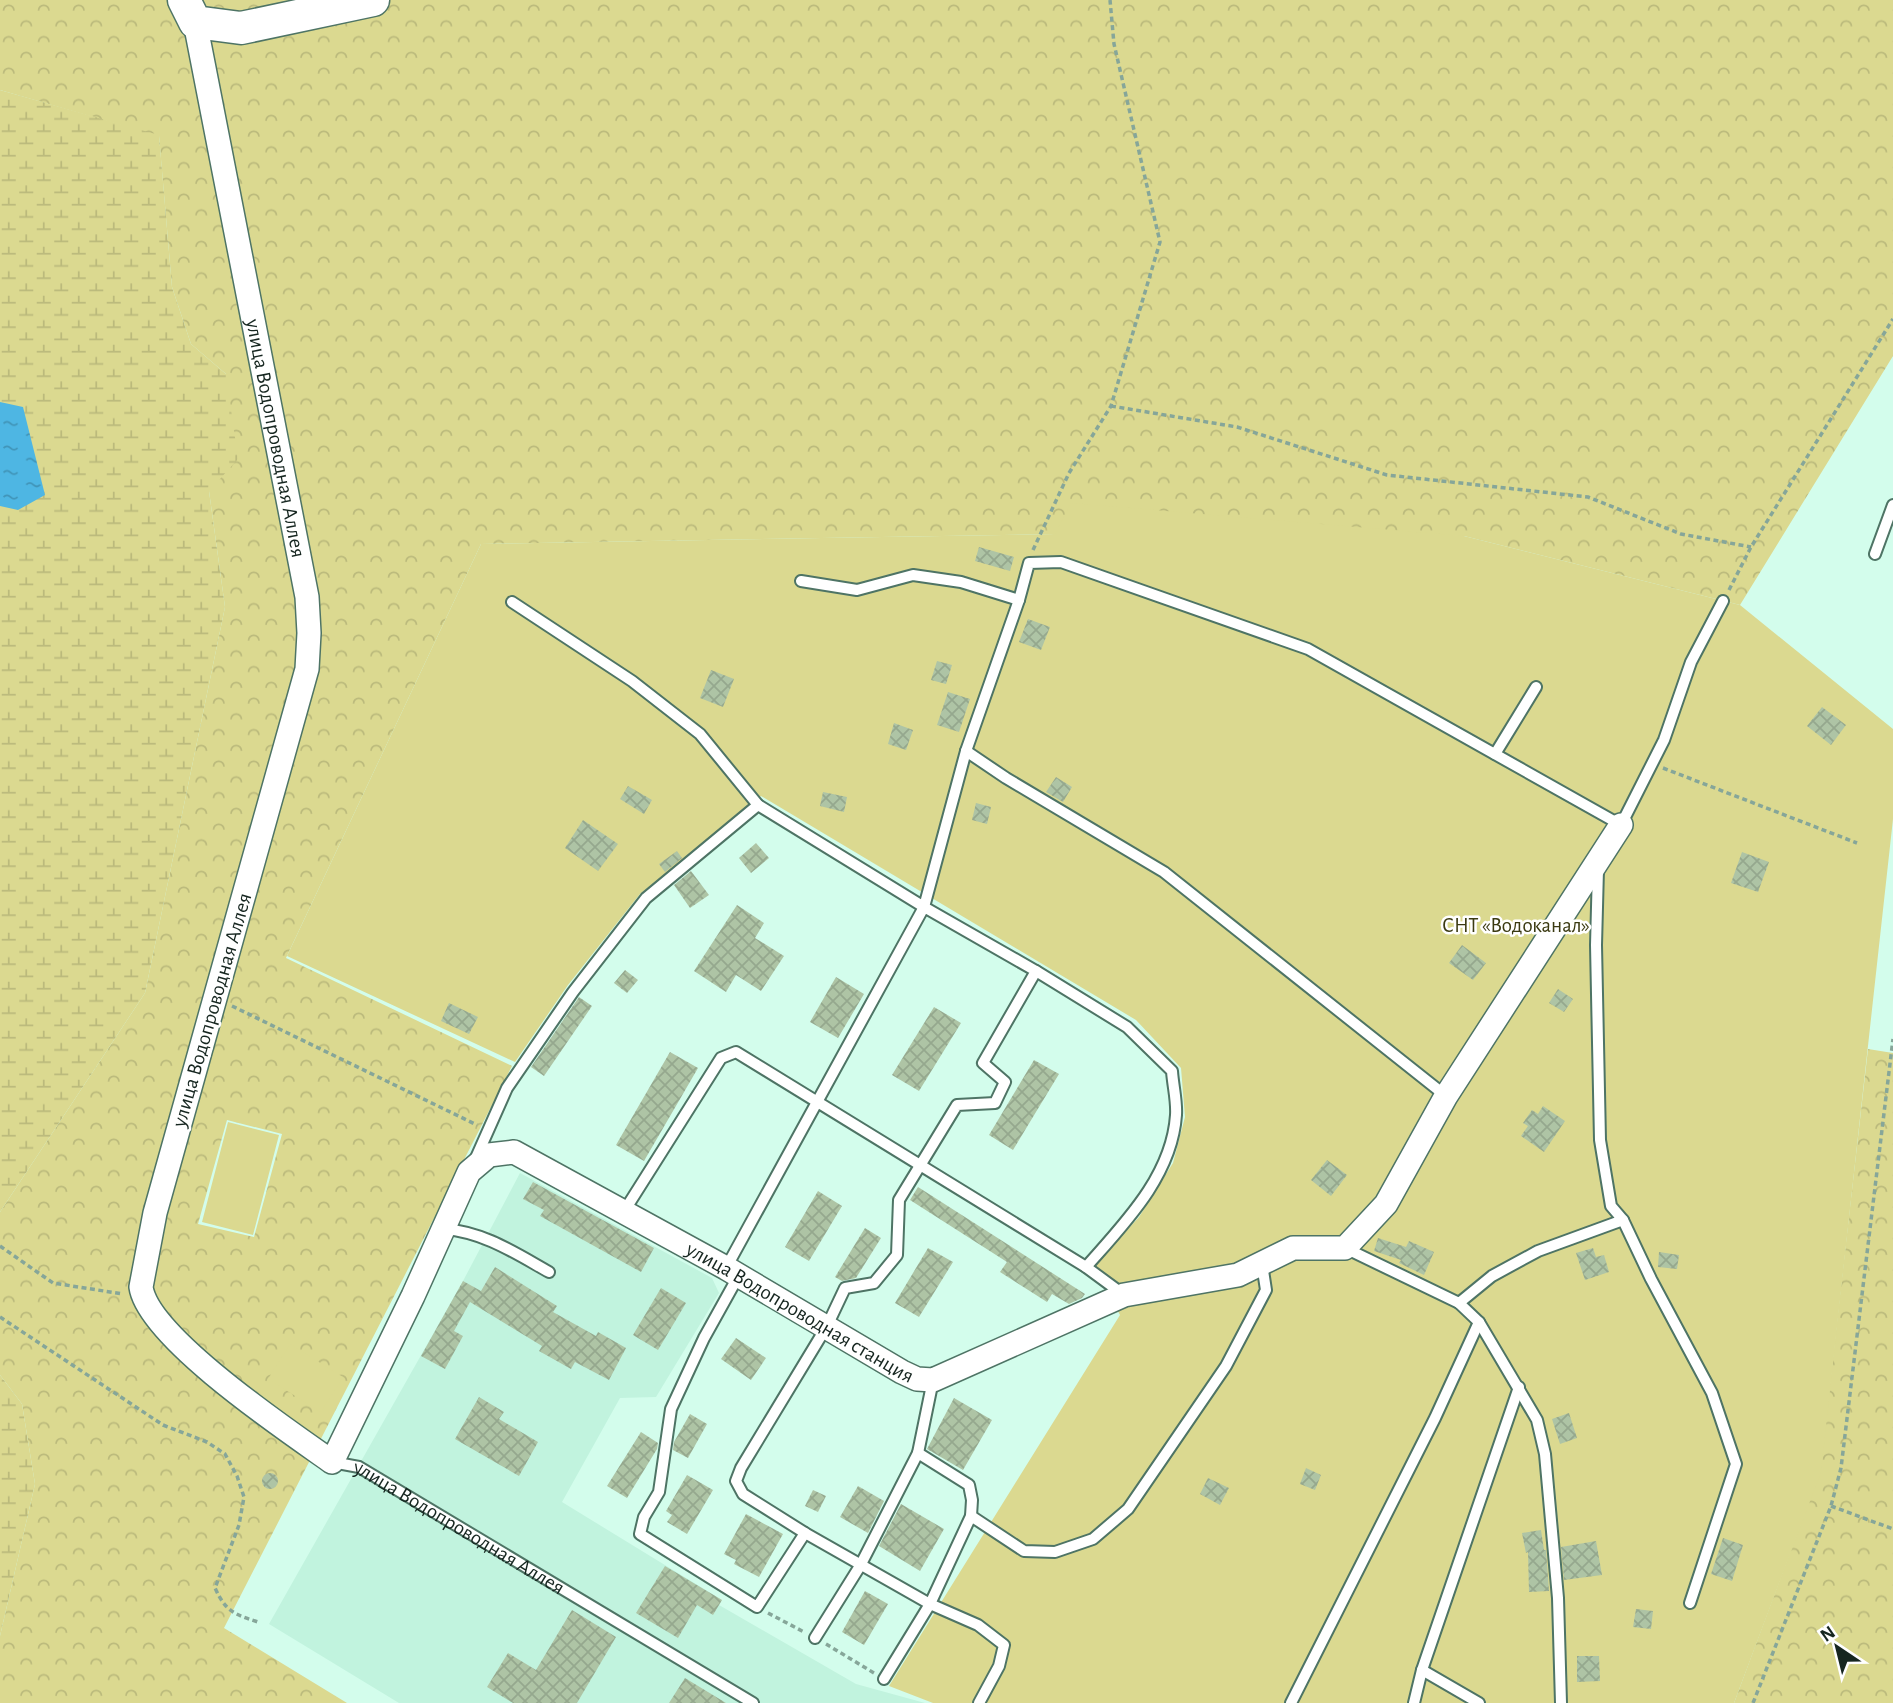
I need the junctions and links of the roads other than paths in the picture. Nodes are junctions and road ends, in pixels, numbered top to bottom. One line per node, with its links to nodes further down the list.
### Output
1 (373, 0): 2 (street)
2 (190, 11): 36 (street, улица Водопроводная Аллея)
3 (1893, 505): 4 (lane)
4 (1875, 554)
5 (801, 581): 6 (lane)
6 (1019, 600): 10 (lane); 11 (lane)
7 (1723, 601): 13 (lane)
8 (512, 602): 12 (lane)
9 (1536, 687): 11 (lane)
10 (966, 751): 15 (lane); 17 (lane)
11 (1495, 754): 13 (lane)
12 (758, 805): 15 (lane); 20 (lane)
13 (1620, 825): 14 (street)
14 (1599, 857): 17 (street); 22 (lane)
15 (924, 907): 16 (lane); 18 (lane)
16 (1036, 971): 19 (lane); 26 (lane)
17 (1446, 1096): 24 (street)
18 (815, 1102): 19 (lane); 21 (lane); 27 (lane)
19 (919, 1164): 26 (lane); 32 (lane)
20 (469, 1172): 21 (street, улица Водопроводная станция); 23 (street)
21 (623, 1213): 27 (street, улица Водопроводная станция)
22 (1623, 1220): 30 (lane); 40 (lane)
23 (444, 1229): 28 (lane); 36 (street)
24 (1345, 1248): 25 (street, улица Водопроводная станция); 30 (lane)
25 (1262, 1264): 29 (street, улица Водопроводная станция); 37 (lane)
26 (1086, 1267): 29 (lane)
27 (732, 1271): 32 (street, улица Водопроводная станция); 38 (lane)
28 (549, 1272)
29 (1124, 1296): 33 (street, улица Водопроводная станция)
30 (1459, 1303): 31 (lane)
31 (1479, 1322): 34 (lane); 47 (lane)
32 (827, 1326): 33 (street, улица Водопроводная станция); 38 (lane)
33 (933, 1380): 35 (lane)
34 (1519, 1387): 43 (lane); 50 (lane)
35 (918, 1453): 37 (lane); 39 (lane)
36 (332, 1462): 45 (lane, улица Водопроводная Аллея)
37 (971, 1516): 41 (lane)
38 (805, 1533): 39 (lane)
39 (860, 1566): 41 (lane); 42 (lane)
40 (1690, 1603)
41 (930, 1604): 44 (lane); 46 (lane)
42 (815, 1637)
43 (1423, 1670): 48 (lane); 49 (lane)
44 (884, 1679)
45 (753, 1703)
46 (979, 1703)
47 (1291, 1703)
48 (1414, 1703)
49 (1479, 1703)
50 (1561, 1703)

